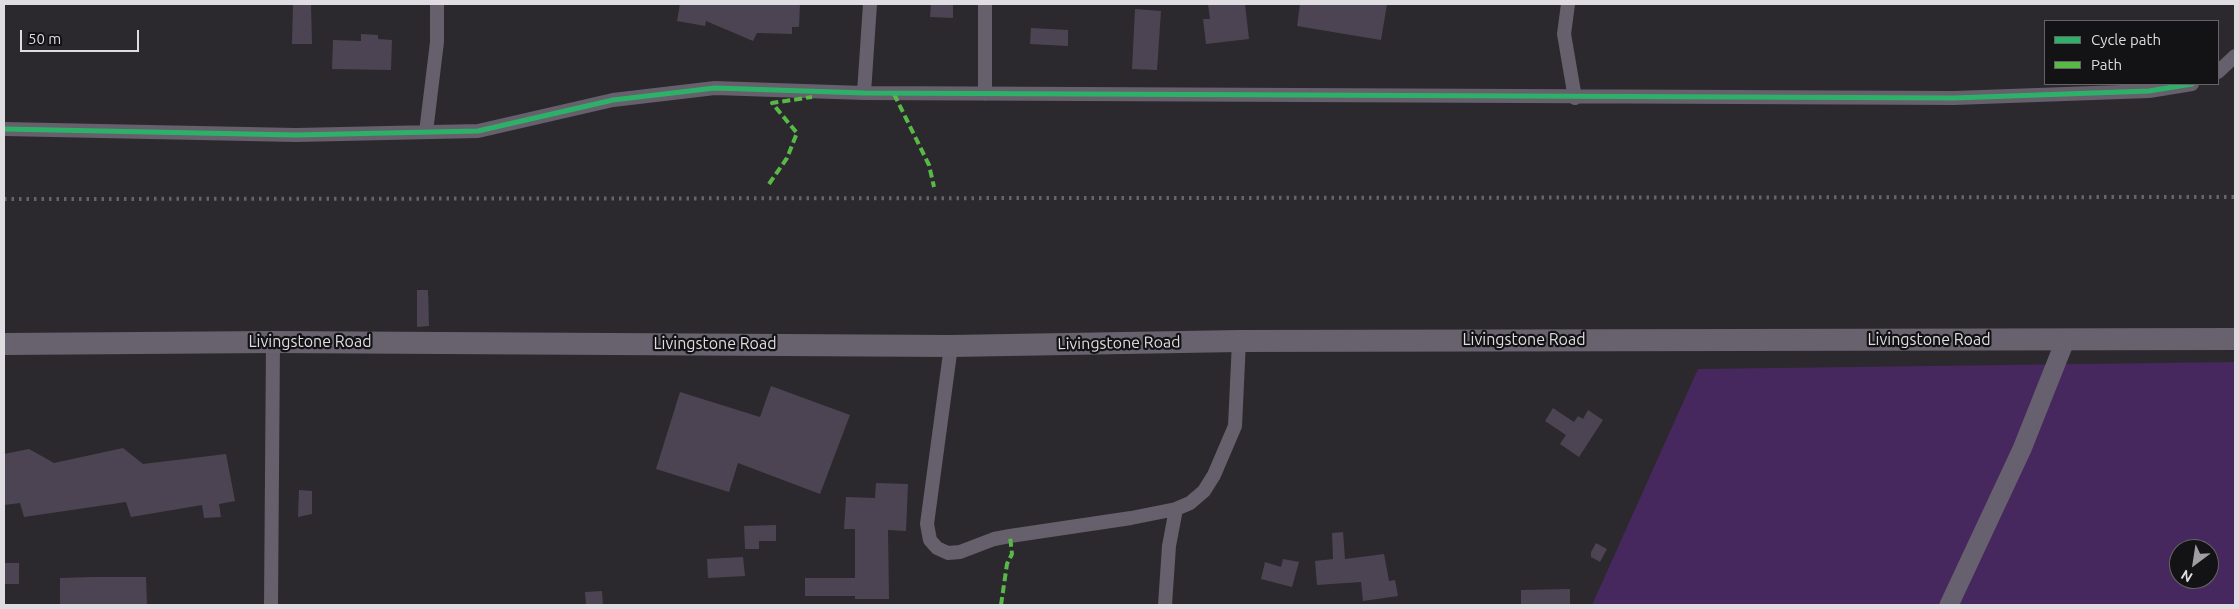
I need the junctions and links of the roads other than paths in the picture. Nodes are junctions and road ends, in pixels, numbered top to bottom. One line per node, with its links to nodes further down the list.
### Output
1 (436, 4): 12 (street)
2 (870, 4): 8 (street)
3 (985, 4): 9 (street)
4 (1568, 4): 10 (street)
5 (2235, 56): 6 (street)
6 (2219, 71)
7 (2186, 85): 10 (street)
8 (864, 93): 9 (street); 12 (street)
9 (985, 94): 10 (street)
10 (1575, 98)
11 (4, 129): 12 (street)
12 (426, 132)
13 (2235, 339): 15 (highway, Livingstone Road)
14 (1239, 341): 15 (highway, Livingstone Road); 18 (highway, Livingstone Road); 19 (street)
15 (2064, 341): 22 (main road)
16 (273, 342): 17 (highway, Livingstone Road); 18 (highway, Livingstone Road); 20 (street)
17 (4, 344)
18 (952, 346): 19 (street)
19 (1176, 509): 21 (street)
20 (271, 605)
21 (1165, 605)
22 (1949, 605)

